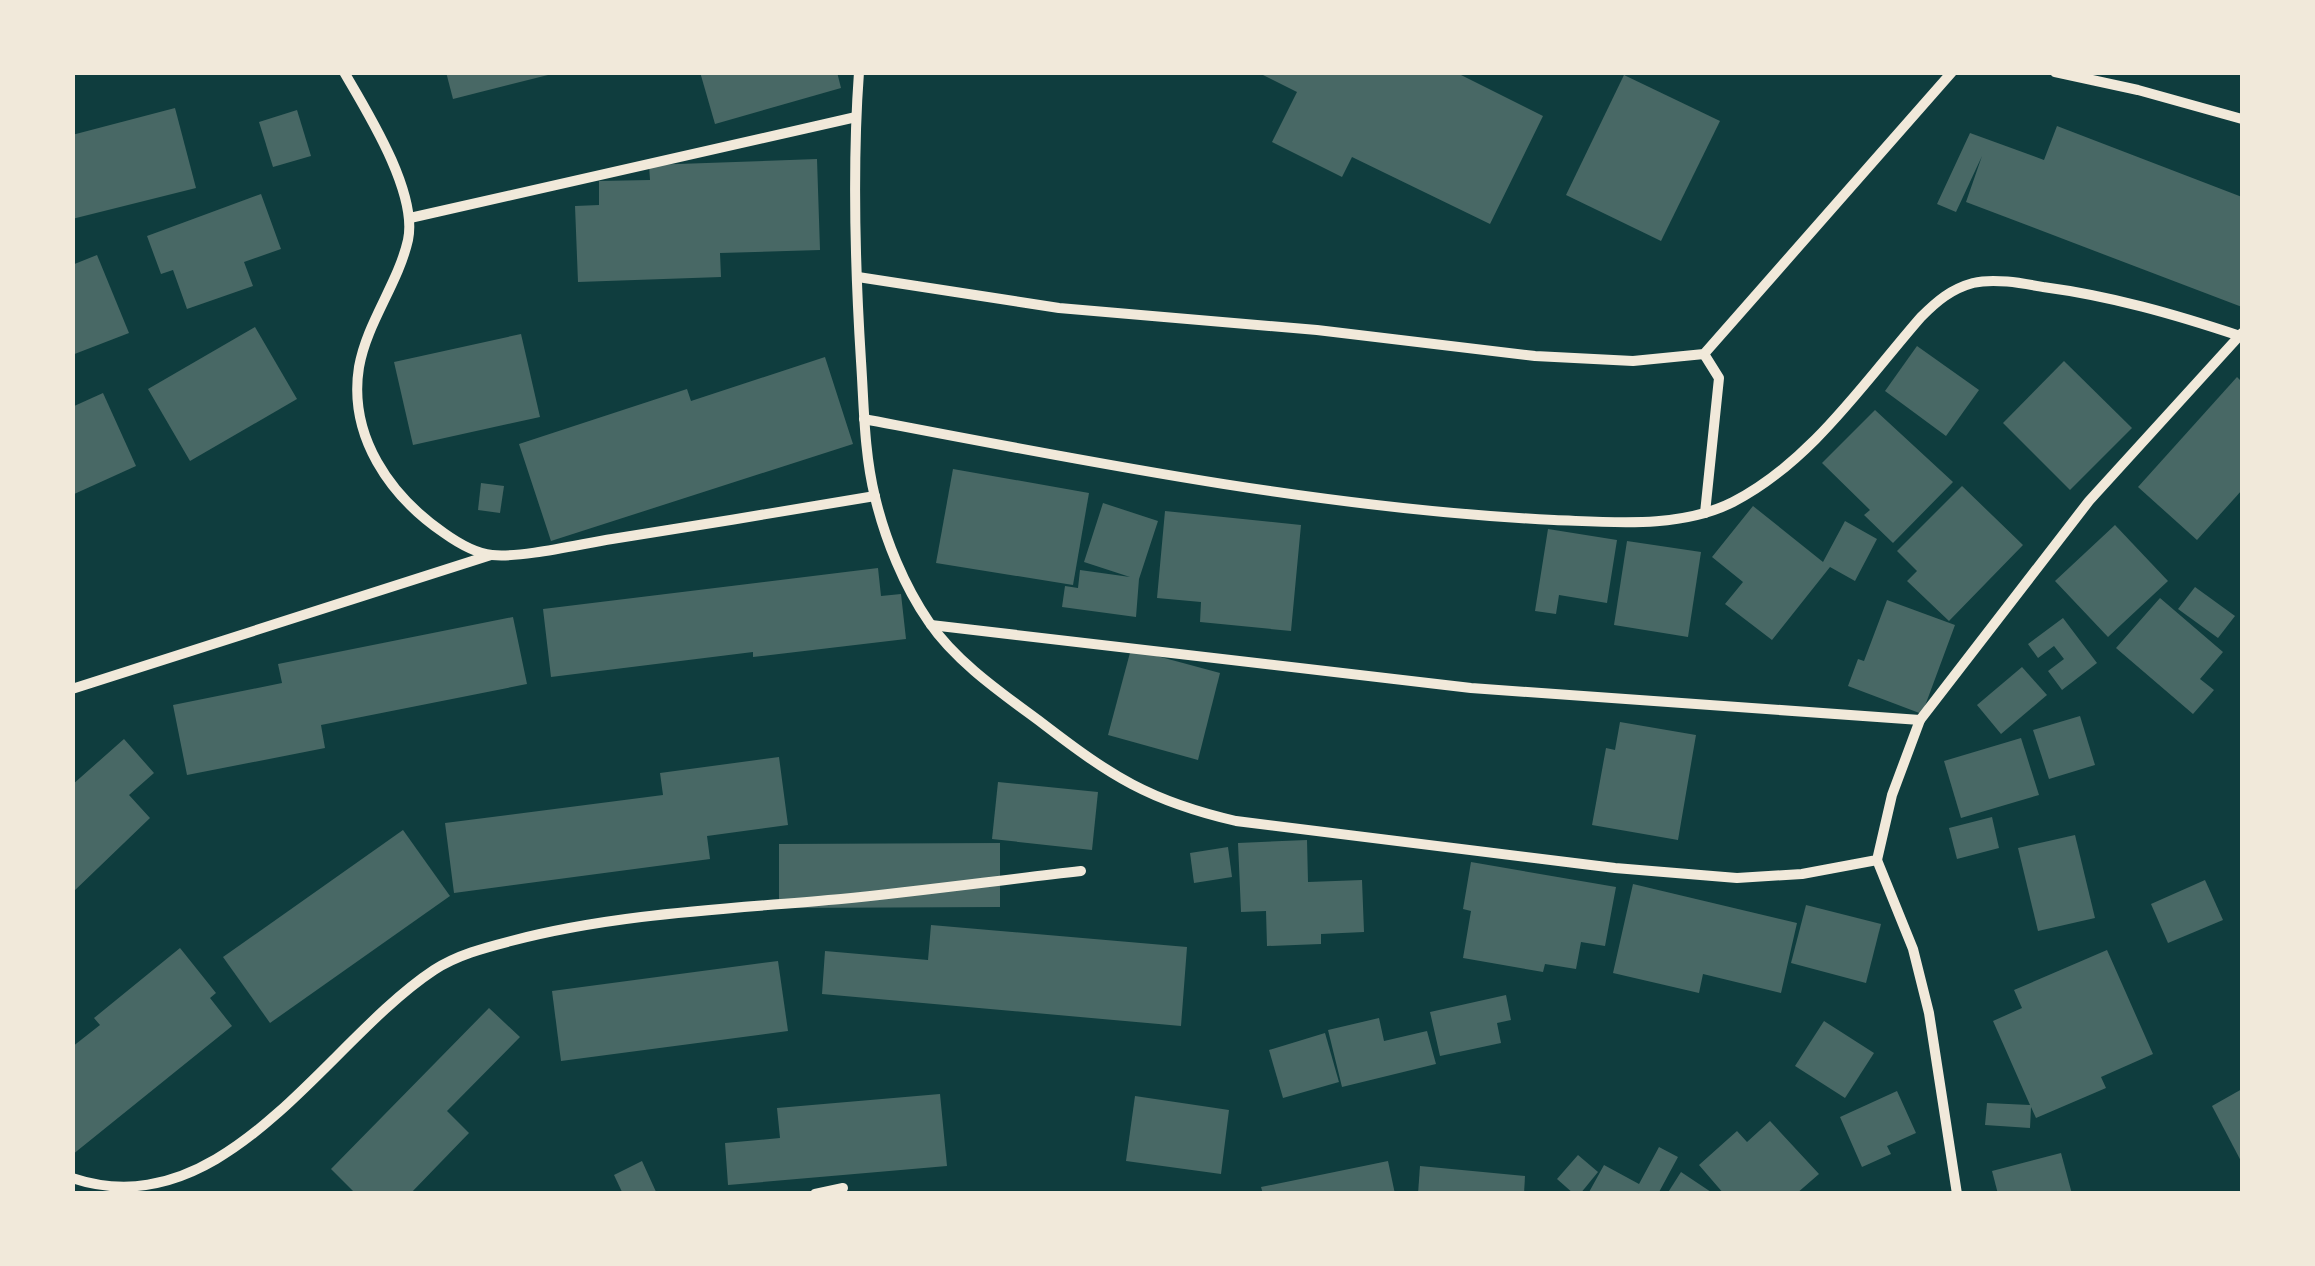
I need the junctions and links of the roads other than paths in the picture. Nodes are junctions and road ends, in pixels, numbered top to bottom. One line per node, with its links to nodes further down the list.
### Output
1 (344, 72): 7 (street)
2 (859, 72): 5 (street)
3 (1952, 72): 10 (street)
4 (2054, 72): 6 (street)
5 (856, 117): 7 (street); 8 (street)
6 (2242, 119)
7 (410, 218): 14 (street)
8 (858, 278): 10 (street); 11 (street)
9 (2241, 334): 13 (street); 17 (street)
10 (1704, 354): 13 (street)
11 (864, 419): 12 (street); 13 (street)
12 (874, 496): 14 (street); 15 (street)
13 (1706, 513)
14 (492, 555): 16 (street)
15 (930, 624): 17 (street); 18 (street)
16 (72, 689)
17 (1920, 720): 18 (street)
18 (1876, 860): 24 (street)
19 (1081, 871): 22 (street)
20 (72, 1178): 22 (street)
21 (843, 1188): 23 (street)
22 (156, 1189)
23 (816, 1194)
24 (1957, 1194)

